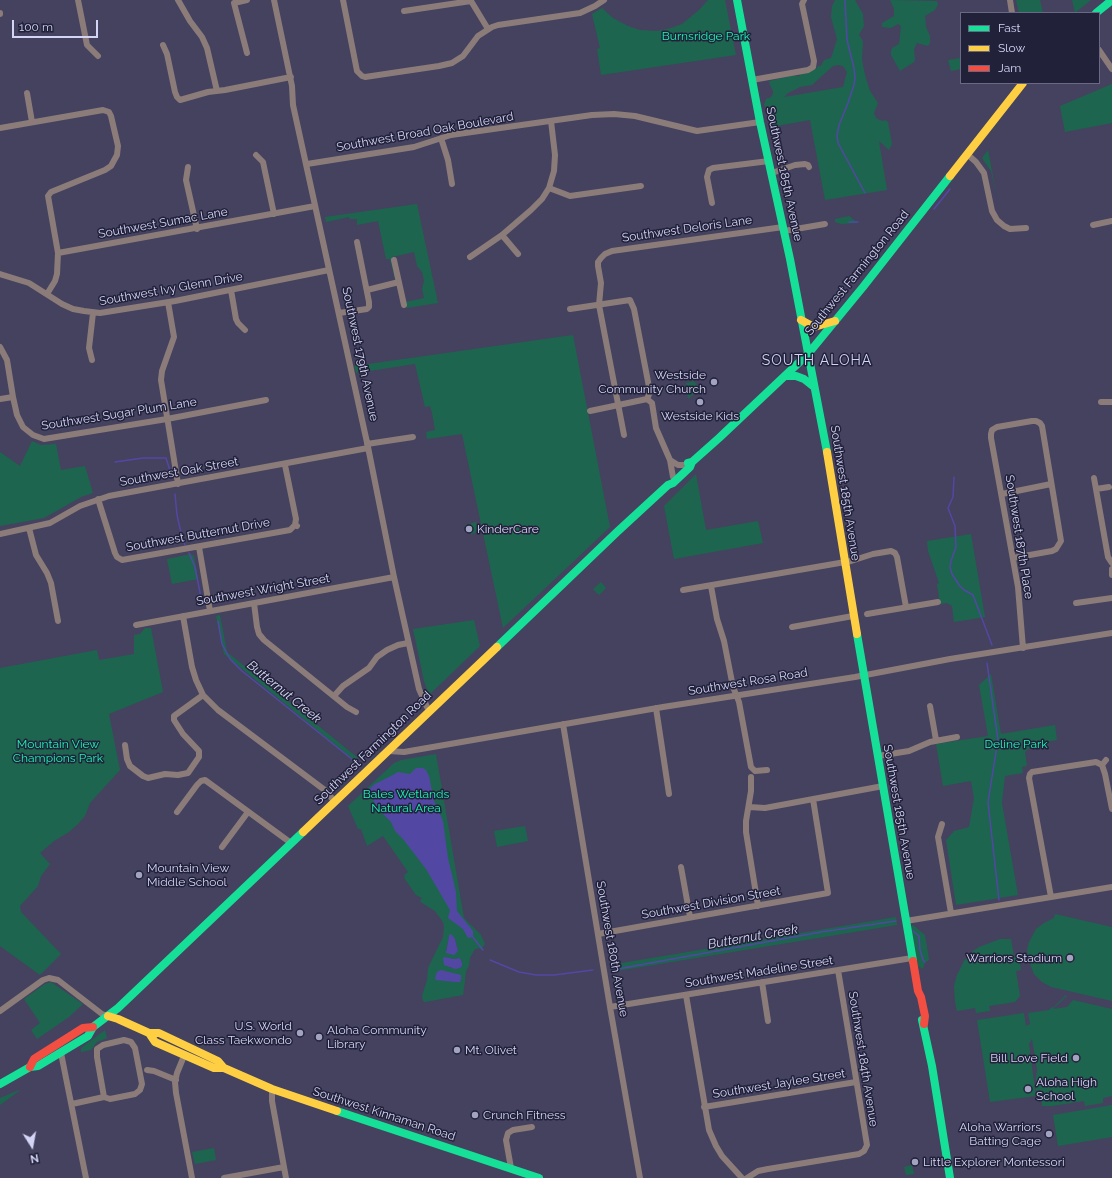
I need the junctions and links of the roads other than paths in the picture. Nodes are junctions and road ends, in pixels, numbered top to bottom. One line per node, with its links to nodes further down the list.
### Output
1 (78, 0): 18 (street)
2 (178, 0): 23 (street)
3 (247, 0): 17 (street)
4 (274, 0): 20 (street, Southwest 179th Avenue)
5 (343, 0): 14 (street)
6 (604, 0): 14 (street)
7 (737, 0): 21 (main road, Southwest 185th Avenue)
8 (804, 0): 21 (street)
9 (1010, 0): 12 (street)
10 (1112, 0): 13 (main road)
11 (404, 11): 14 (street)
12 (1012, 12)
13 (1097, 12)
14 (488, 29)
15 (163, 45): 23 (street)
16 (1100, 51): 19 (street)
17 (247, 53)
18 (98, 56)
19 (1112, 69)
20 (291, 78): 23 (street); 33 (street, Southwest 179th Avenue)
21 (752, 80): 27 (main road, Southwest 185th Avenue)
22 (1022, 84): 30 (main road, Southwest Farmington Road)
23 (217, 91)
24 (27, 93): 26 (street)
25 (551, 121): 27 (street, Southwest Broad Oak Boulevard); 29 (street, Southwest Broad Oak Boulevard); 39 (street)
26 (32, 122): 28 (street); 51 (street)
27 (760, 122): 32 (main road, Southwest 185th Avenue)
28 (0, 128)
29 (441, 138): 33 (street, Southwest Broad Oak Boulevard); 37 (street)
30 (967, 154): 47 (street); 68 (main road, Southwest Farmington Road)
31 (256, 155): 42 (street)
32 (769, 161): 36 (main road, Southwest 185th Avenue); 40 (street)
33 (307, 164): 41 (street, Southwest 179th Avenue)
34 (188, 167): 46 (street)
35 (809, 168): 36 (street)
36 (772, 173): 48 (main road, Southwest 185th Avenue)
37 (452, 184)
38 (641, 186): 39 (street)
39 (549, 188): 49 (street)
40 (712, 203)
41 (315, 206): 42 (street, Southwest Sumac Lane); 55 (street, Southwest 179th Avenue)
42 (274, 214): 46 (street, Southwest Sumac Lane)
43 (1112, 221): 45 (street)
44 (825, 224): 48 (street, Southwest Deloris Lane)
45 (1093, 225)
46 (197, 228): 51 (street, Southwest Sumac Lane)
47 (1026, 228)
48 (783, 229): 63 (street, Southwest Deloris Lane); 67 (main road, Southwest 185th Avenue)
49 (502, 235): 52 (street); 53 (street)
50 (357, 242): 59 (street)
51 (58, 253): 60 (street)
52 (518, 254)
53 (470, 257)
54 (394, 260): 57 (street)
55 (329, 270): 58 (street, Southwest Ivy Glenn Drive); 66 (street, Southwest 179th Avenue)
56 (0, 274): 60 (street, Southwest Ivy Glenn Drive)
57 (399, 282): 59 (street); 62 (street)
58 (231, 290): 61 (street, Southwest Ivy Glenn Drive); 69 (street)
59 (367, 290): 66 (street)
60 (47, 294): 65 (street, Southwest Ivy Glenn Drive)
61 (168, 302): 65 (street, Southwest Ivy Glenn Drive); 83 (street)
62 (404, 305)
63 (599, 305): 64 (street); 77 (street); 81 (street)
64 (570, 309)
65 (93, 313): 72 (street)
66 (339, 313): 86 (street, Southwest 179th Avenue)
67 (802, 320): 68 (main road); 71 (main road, Southwest 185th Avenue)
68 (835, 322): 71 (main road, Southwest Farmington Road)
69 (245, 330)
70 (0, 347): 75 (street, Southwest Sugar Plum Lane)
71 (808, 354): 73 (main road, Southwest Farmington Road); 74 (main road, Southwest 185th Avenue)
72 (92, 360)
73 (786, 376): 74 (main road); 88 (main road, Southwest Farmington Road)
74 (814, 387): 103 (main road, Southwest 185th Avenue)
75 (13, 397): 76 (street); 83 (street, Southwest Sugar Plum Lane)
76 (0, 399)
77 (647, 399): 81 (street); 87 (street)
78 (266, 400): 83 (street, Southwest Sugar Plum Lane)
79 (1101, 402): 80 (street)
80 (1112, 402)
81 (618, 405): 82 (street); 84 (street)
82 (590, 411)
83 (167, 418): 92 (street)
84 (624, 435)
85 (413, 437): 86 (street, Southwest Oak Street)
86 (368, 446): 89 (street, Southwest Oak Street); 107 (street, Southwest 179th Avenue)
87 (670, 460): 88 (street); 90 (street)
88 (689, 463): 90 (main road, Southwest Farmington Road); 94 (main road, Southwest Farmington Road)
89 (285, 464): 92 (street, Southwest Oak Street); 101 (street, Southwest Butternut Drive)
90 (673, 476): 94 (main road, Southwest Farmington Road)
91 (1094, 478): 96 (street)
92 (178, 484): 98 (street, Southwest Oak Street)
93 (1051, 484): 97 (street); 97 (street, Southwest 187th Place); 102 (street)
94 (668, 485): 131 (main road, Southwest Farmington Road)
95 (1109, 486): 96 (street)
96 (1096, 489): 104 (street)
97 (1002, 494): 102 (street, Southwest 187th Place)
98 (98, 499): 99 (street, Southwest Oak Street); 101 (street, Southwest Butternut Drive)
99 (29, 528): 100 (street, Southwest Oak Street); 119 (street)
100 (0, 534)
101 (198, 547): 115 (street)
102 (1013, 558): 124 (street, Southwest 187th Place)
103 (844, 562): 108 (street); 114 (street); 118 (main road, Southwest 185th Avenue)
104 (1112, 563)
105 (1112, 569): 106 (street)
106 (1112, 575)
107 (394, 577): 112 (street, Southwest Wright Street); 123 (street, Southwest 179th Avenue)
108 (711, 586): 109 (street); 127 (street)
109 (683, 590)
110 (1112, 598): 113 (street)
111 (938, 602): 114 (street)
112 (254, 603): 115 (street, Southwest Wright Street); 128 (street)
113 (1076, 603)
114 (906, 607): 116 (street)
115 (210, 611): 117 (street, Southwest Wright Street)
116 (867, 614)
117 (183, 616): 120 (street, Southwest Wright Street); 126 (street)
118 (853, 616): 121 (street); 125 (main road, Southwest 185th Avenue)
119 (58, 621)
120 (136, 625)
121 (792, 627)
122 (1112, 633): 124 (street, Southwest Rosa Road)
123 (408, 643): 128 (street); 131 (street, Southwest 179th Avenue)
124 (1023, 648): 125 (street, Southwest Rosa Road)
125 (864, 675): 127 (street, Southwest Rosa Road); 138 (main road, Southwest 185th Avenue)
126 (204, 695): 136 (street); 144 (street)
127 (736, 695): 130 (street, Southwest Rosa Road); 139 (street)
128 (334, 696): 132 (street)
129 (930, 706): 135 (street)
130 (656, 708): 133 (street, Southwest Rosa Road); 142 (street)
131 (429, 709): 137 (main road, Southwest Farmington Road)
132 (356, 712)
133 (563, 724): 137 (street, Southwest Rosa Road); 159 (street, Southwest 180th Avenue)
134 (957, 737): 135 (street)
135 (936, 740): 138 (street)
136 (125, 745)
137 (388, 751): 144 (main road, Southwest Farmington Road)
138 (878, 756): 141 (main road, Southwest 185th Avenue)
139 (767, 770)
140 (752, 777): 145 (street)
141 (883, 786): 143 (street); 158 (main road, Southwest 185th Avenue)
142 (669, 794)
143 (813, 800): 145 (street); 155 (street, Southwest Division Street)
144 (335, 802): 150 (main road, Southwest Farmington Road)
145 (749, 807): 155 (street)
146 (1112, 809): 154 (street)
147 (177, 812): 148 (street)
148 (248, 812): 150 (street); 151 (street)
149 (942, 824): 156 (street)
150 (291, 843): 166 (main road, Southwest Farmington Road)
151 (222, 847)
152 (681, 866): 157 (street)
153 (1112, 887): 154 (street)
154 (1051, 897): 156 (street)
155 (758, 906): 157 (street, Southwest Division Street)
156 (951, 913): 158 (street)
157 (690, 917): 159 (street, Southwest Division Street)
158 (906, 921): 160 (main road, Southwest 185th Avenue)
159 (598, 934): 164 (street, Southwest 180th Avenue)
160 (912, 958): 161 (street, Southwest Madeline Street); 193 (main road, Southwest 185th Avenue)
161 (838, 970): 162 (street, Southwest Madeline Street); 176 (street, Southwest 184th Avenue)
162 (762, 982): 163 (street, Southwest Madeline Street); 167 (street)
163 (686, 995): 164 (street, Southwest Madeline Street); 181 (street)
164 (610, 1007): 190 (street, Southwest 180th Avenue)
165 (0, 1011): 166 (street)
166 (108, 1016): 168 (main road, Southwest Farmington Road); 169 (main road, Southwest Kinnaman Road)
167 (768, 1021)
168 (93, 1027): 170 (main road, Southwest Farmington Road); 172 (main road, Southwest Farmington Road)
169 (149, 1033): 171 (main road, Southwest Kinnaman Road); 173 (main road, Southwest Kinnaman Road)
170 (61, 1053): 172 (main road, Southwest Farmington Road); 180 (street)
171 (184, 1056): 173 (main road, Southwest Kinnaman Road); 175 (street)
172 (30, 1067): 177 (main road, Southwest Farmington Road)
173 (224, 1068): 178 (main road, Southwest Kinnaman Road)
174 (147, 1070): 175 (street)
175 (176, 1080): 186 (street)
176 (856, 1082): 181 (street, Southwest Jaylee Street); 192 (street, Southwest 184th Avenue)
177 (0, 1084)
178 (272, 1089): 183 (street); 184 (main road, Southwest Kinnaman Road)
179 (104, 1098): 179 (street); 180 (street)
180 (72, 1104): 185 (street)
181 (704, 1107): 191 (street)
182 (532, 1127): 184 (street)
183 (284, 1167): 187 (street); 188 (street)
184 (511, 1168): 189 (main road, Southwest Kinnaman Road)
185 (86, 1178)
186 (192, 1178)
187 (224, 1178)
188 (286, 1178)
189 (539, 1178)
190 (640, 1178)
191 (742, 1178)
192 (747, 1178)
193 (950, 1178)

